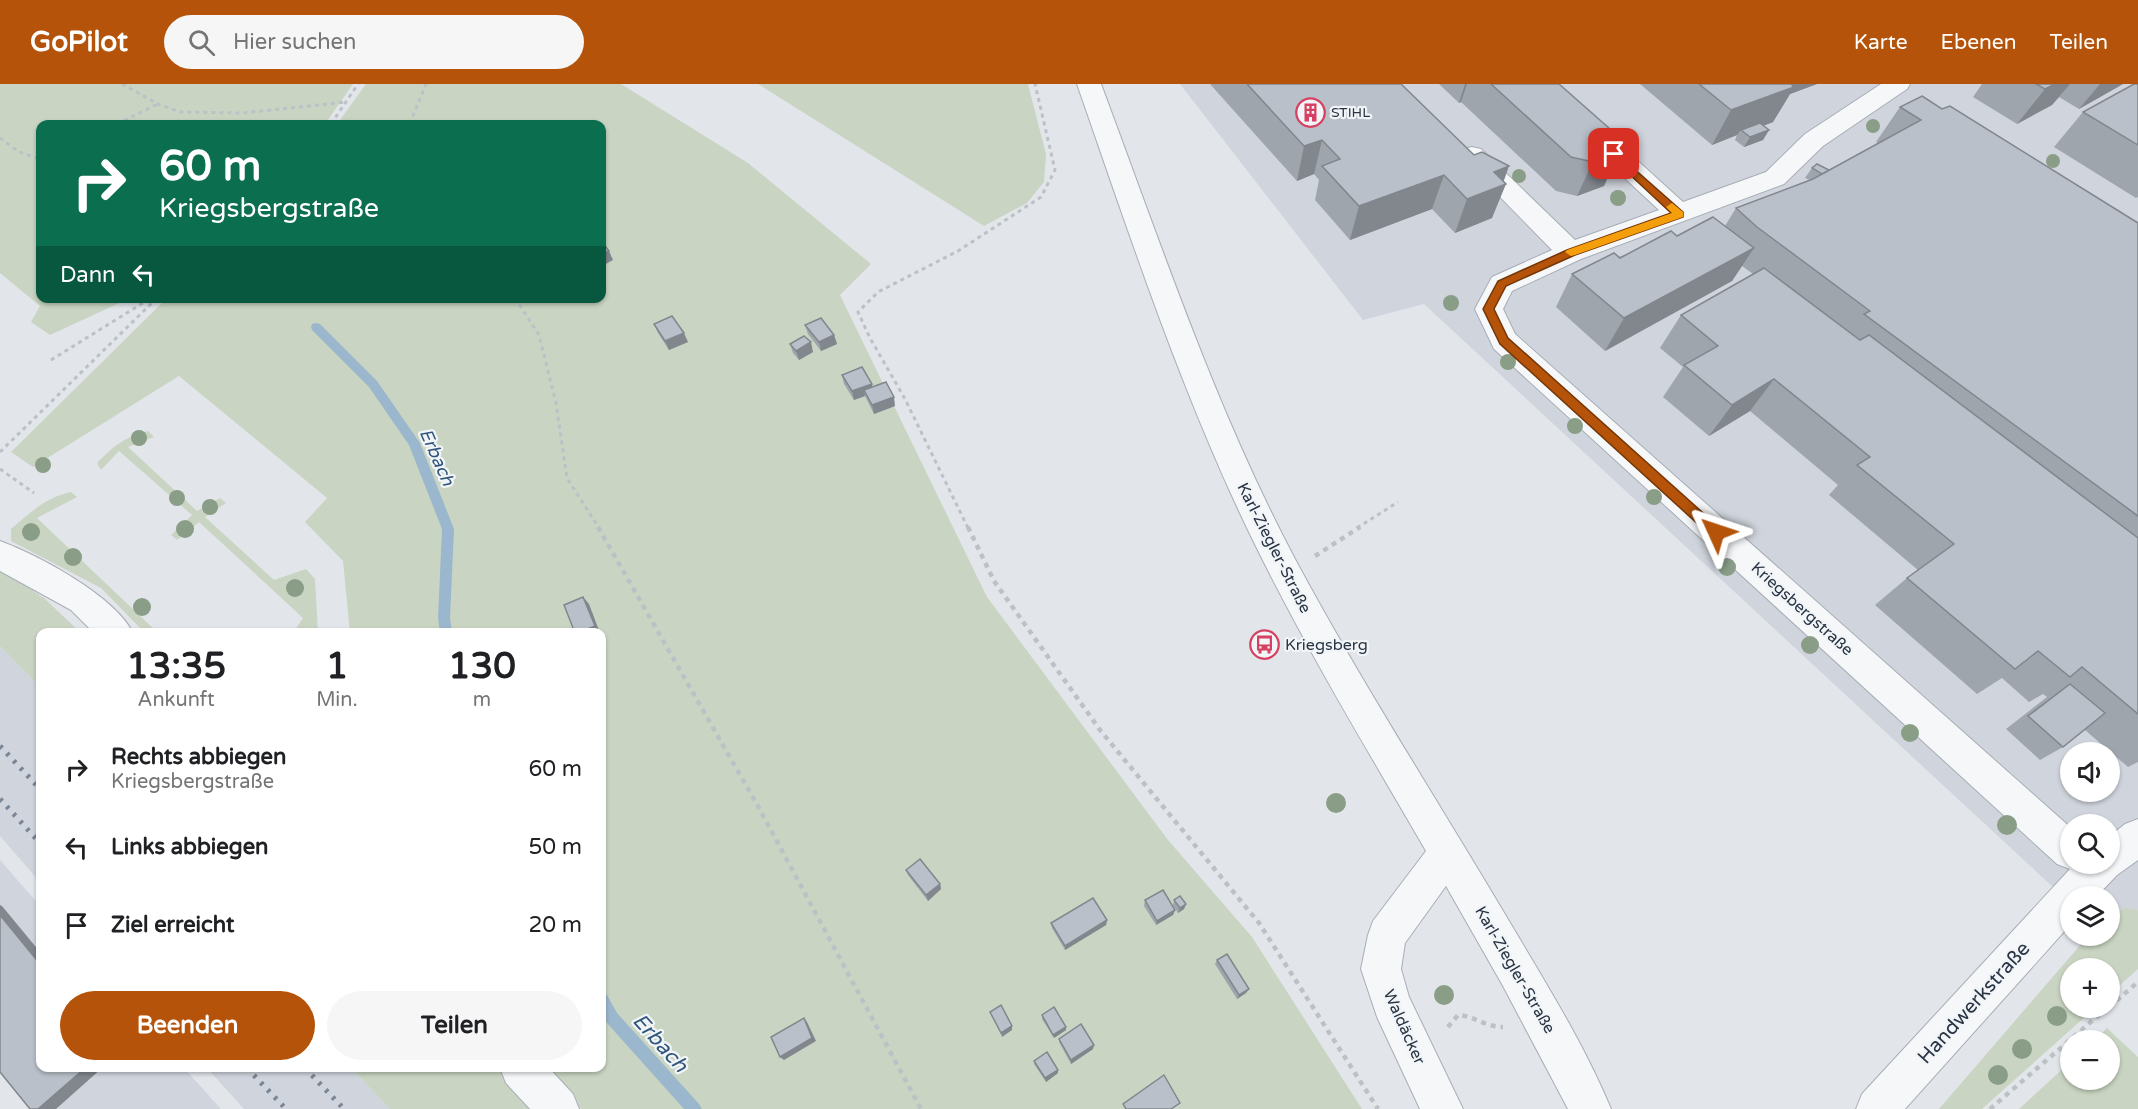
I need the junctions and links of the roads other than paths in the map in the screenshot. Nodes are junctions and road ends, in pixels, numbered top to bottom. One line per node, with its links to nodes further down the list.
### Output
1 (1089, 84): 12 (street, Karl-Ziegler-Straße)
2 (1904, 88): 5 (street, Kriegsbergstraße)
3 (1567, 110): 5 (street)
4 (1454, 138): 6 (street)
5 (1680, 214): 6 (street, Kriegsbergstraße)
6 (1571, 252): 9 (street, Kriegsbergstraße)
7 (0, 555): 8 (street)
8 (111, 628)
9 (2060, 834)
10 (2138, 837): 11 (street, Handwerkstraße)
11 (2120, 847)
12 (1447, 854): 16 (street, Waldäcker); 17 (street, Karl-Ziegler-Straße)
13 (2082, 874): 18 (street, Handwerkstraße)
14 (525, 1072): 15 (street)
15 (558, 1109)
16 (1442, 1109)
17 (1590, 1109)
18 (1877, 1109)

